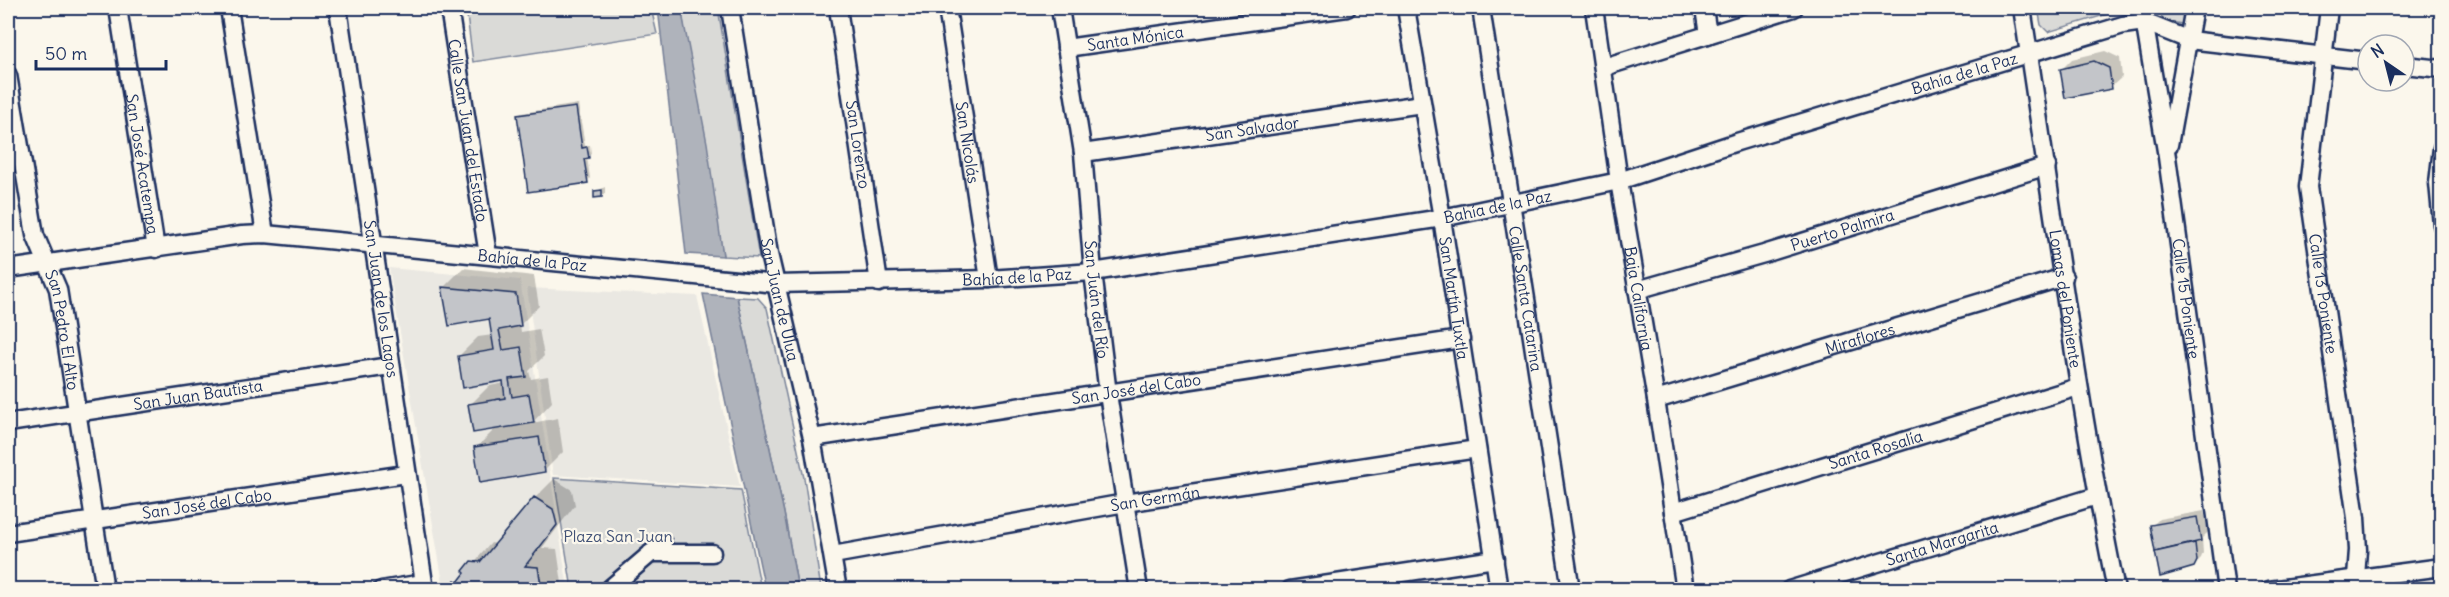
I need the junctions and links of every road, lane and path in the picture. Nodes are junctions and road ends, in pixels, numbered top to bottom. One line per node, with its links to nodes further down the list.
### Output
1 (118, 8): 40 (street, San José Acatempa)
2 (229, 8): 38 (street)
3 (338, 8): 39 (street, San Juan de los Lagos)
4 (449, 8): 41 (street, Calle San Juan del Estado)
5 (730, 8): 48 (street, San Juan de Ulua)
6 (838, 8): 47 (street, San Lorenzo)
7 (947, 8): 46 (street, San Nicolás)
8 (1060, 8): 21 (street, San Juán del Río)
9 (1347, 8): 21 (street, Santa Mónica)
10 (1406, 8): 29 (street, San Martín Tuxtla)
11 (1481, 8): 35 (street, Calle Santa Catarina)
12 (1594, 8): 26 (street, Baja California)
13 (1704, 8): 19 (street)
14 (1794, 8): 19 (street)
15 (2022, 8): 22 (street, Lomas del Poniente)
16 (2194, 8): 20 (street)
17 (2328, 8): 23 (street, Calle 13 Poniente)
18 (2143, 15): 20 (street); 22 (street, Bahía de la Paz); 32 (street, Calle 15 Poniente)
19 (1708, 35): 26 (street)
20 (2189, 40): 23 (street); 32 (street)
21 (1066, 48): 31 (street, San Juán del Río)
22 (2029, 54): 33 (street, Lomas del Poniente); 34 (street, Bahía de la Paz)
23 (2322, 57): 24 (street); 69 (street, Calle 13 Poniente)
24 (2356, 60)
25 (2416, 66): 27 (street)
26 (1604, 67): 34 (street, Baja California)
27 (2442, 69)
28 (8, 75): 42 (street, San Pedro El Alto)
29 (1422, 104): 31 (street, San Salvador); 36 (street, San Martín Tuxtla)
30 (2442, 148): 37 (street)
31 (1083, 153): 44 (street, San Juán del Río)
32 (2167, 157): 82 (street, Calle 15 Poniente)
33 (2047, 166): 45 (street, Lomas del Poniente); 49 (street, Puerto Palmira)
34 (1619, 181): 35 (street, Bahía de la Paz); 49 (street, Baja California)
35 (1512, 203): 36 (street, Bahía de la Paz); 78 (street, Calle Santa Catarina)
36 (1442, 218): 44 (street, Bahía de la Paz); 50 (street, San Martín Tuxtla)
37 (2442, 225)
38 (265, 234): 39 (street, Bahía de la Paz); 40 (street, Bahía de la Paz)
39 (372, 243): 41 (street, Bahía de la Paz); 51 (street, San Juan de los Lagos)
40 (156, 249): 42 (street, Bahía de la Paz)
41 (489, 255): 48 (street, Bahía de la Paz)
42 (47, 264): 43 (street, Bahía de la Paz); 55 (street, San Pedro El Alto)
43 (8, 269)
44 (1093, 272): 46 (street, Bahía de la Paz); 53 (street, San Juán del Río)
45 (2064, 277): 52 (street, Lomas del Poniente); 54 (street, Miraflores)
46 (989, 279): 47 (street, Bahía de la Paz)
47 (879, 283): 48 (street, Bahía de la Paz)
48 (777, 284): 57 (street, San Juan de Ulua)
49 (1637, 290): 54 (street, Baja California)
50 (1461, 339): 53 (street, San José del Cabo); 58 (street, San Martín Tuxtla)
51 (390, 366): 55 (street, San Juan Bautista); 59 (street, San Juan de los Lagos)
52 (2078, 387): 60 (street, Lomas del Poniente); 62 (street, Santa Rosalía)
53 (1108, 394): 57 (street, San José del Cabo); 61 (street, San Juán del Río)
54 (1656, 400): 62 (street, Baja California)
55 (77, 412): 56 (street, San Juan Bautista); 63 (street, San Pedro El Alto)
56 (8, 423)
57 (812, 438): 66 (street, San Juan de Ulua)
58 (1477, 449): 61 (street, San Germán); 67 (street, San Martín Tuxtla)
59 (406, 474): 63 (street, San José del Cabo); 70 (street, San Juan de los Lagos)
60 (2097, 496): 80 (street, Santa Margarita); 81 (street, Lomas del Poniente)
61 (1125, 503): 66 (street, San Germán); 75 (street, San Juán del Río)
62 (1672, 512): 79 (street, Baja California)
63 (94, 519): 64 (street, San José del Cabo); 71 (street, San Pedro El Alto)
64 (8, 533)
65 (712, 552): 73 (street)
66 (832, 555): 74 (street, San Juan de Ulua)
67 (1495, 560): 76 (street); 77 (street, San Martín Tuxtla)
68 (2442, 567): 69 (street)
69 (2355, 585): 83 (street)
70 (424, 586): 72 (street)
71 (105, 590)
72 (381, 590)
73 (608, 590)
74 (838, 590)
75 (1139, 590)
76 (1290, 590)
77 (1499, 590)
78 (1571, 590)
79 (1685, 590)
80 (1789, 590)
81 (2116, 590)
82 (2226, 590)
83 (2269, 590)

